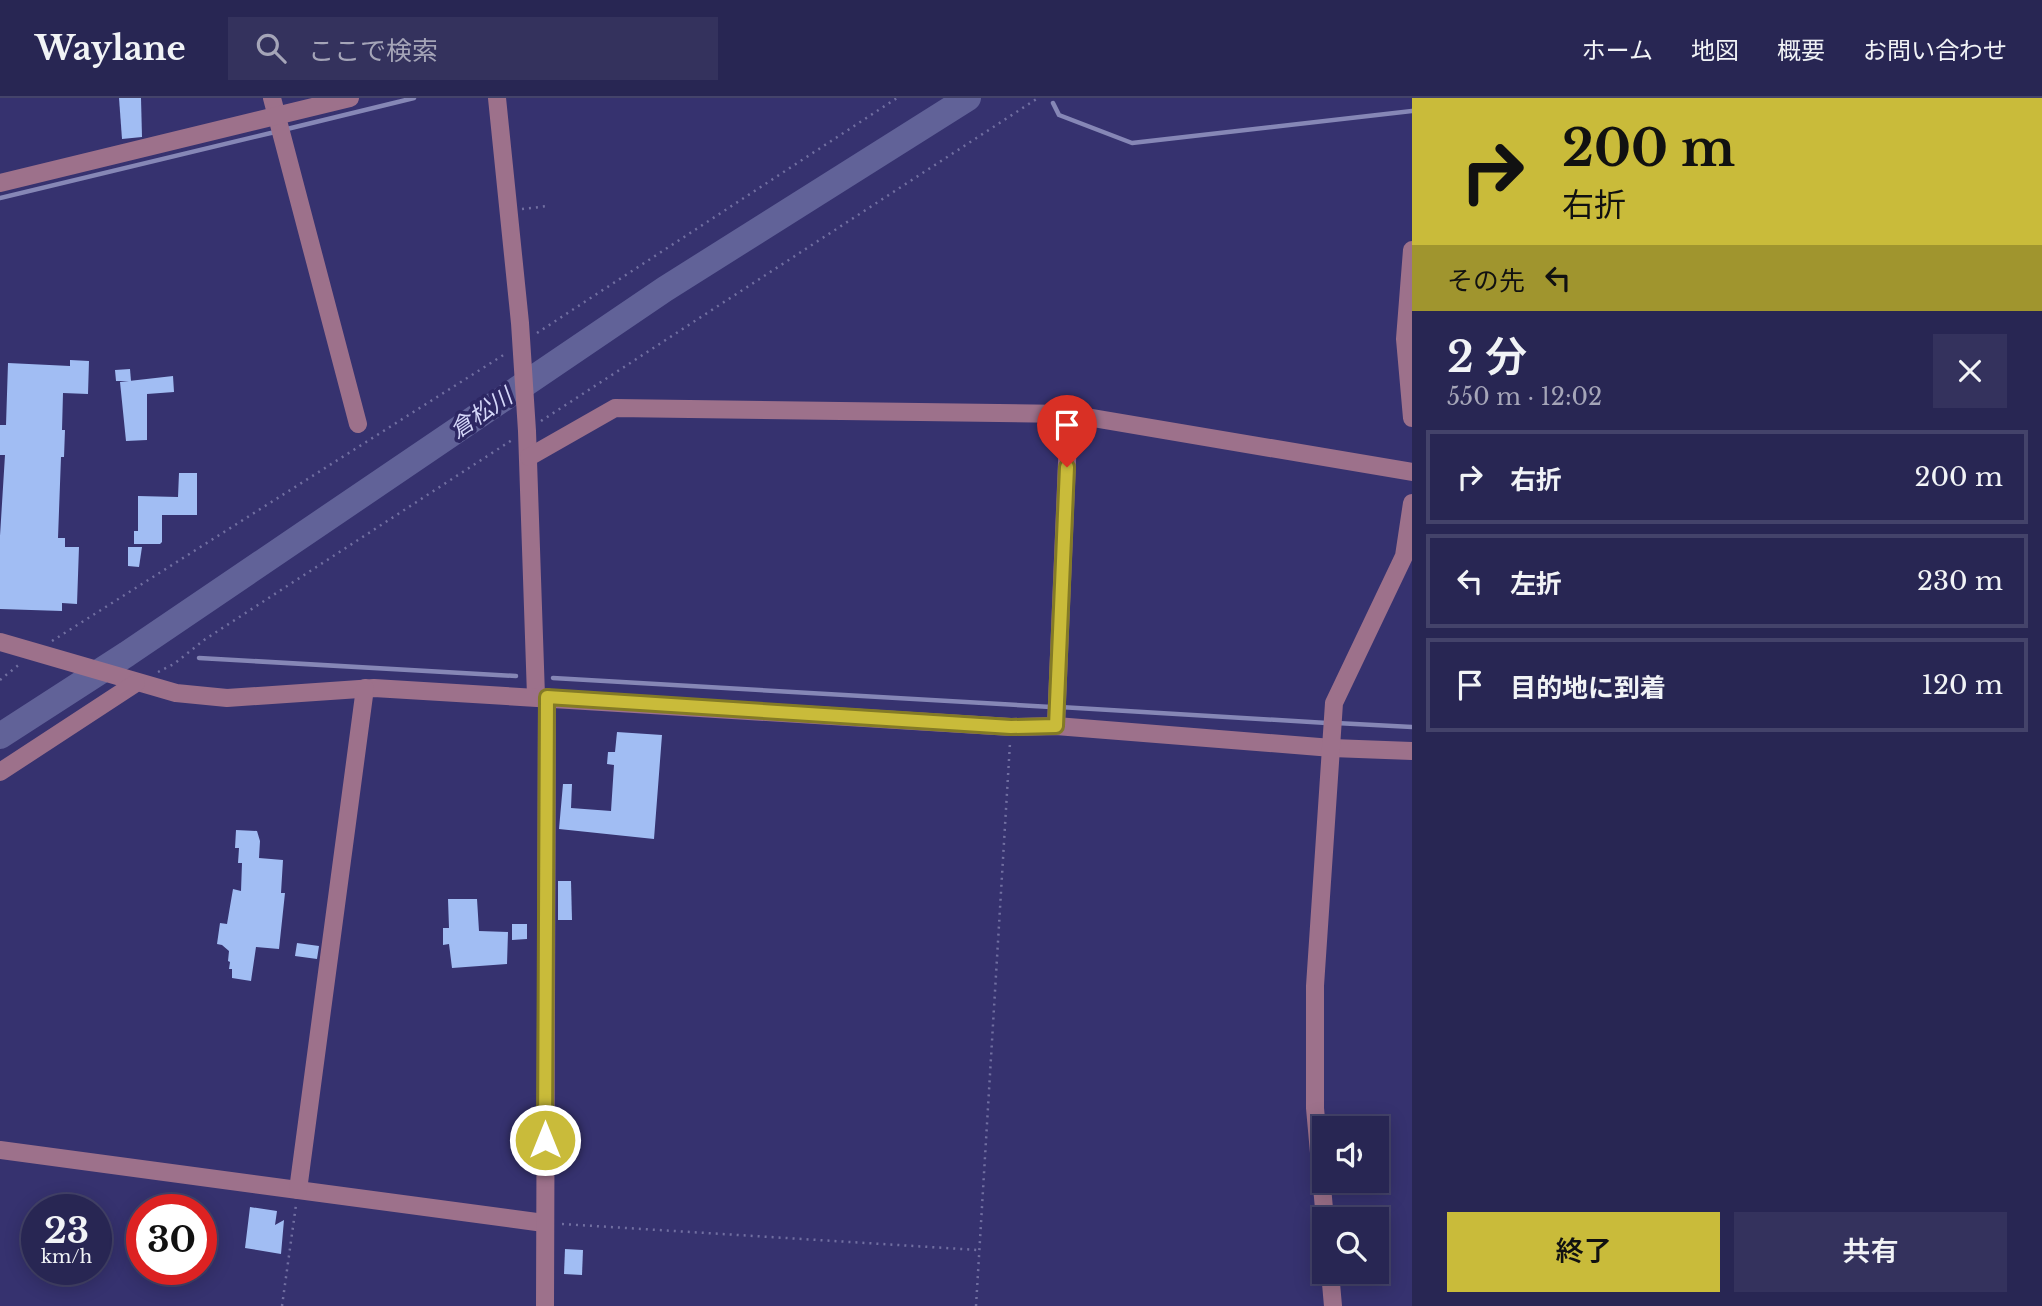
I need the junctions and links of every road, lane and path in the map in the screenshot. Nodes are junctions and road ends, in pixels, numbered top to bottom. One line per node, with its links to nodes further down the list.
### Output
1 (272, 98): 6 (street)
2 (350, 98): 6 (street)
3 (497, 98): 11 (street)
4 (897, 98): 11 (path)
5 (1038, 98): 15 (path)
6 (277, 117): 7 (street); 14 (street)
7 (0, 183)
8 (548, 206): 9 (path)
9 (528, 208)
10 (1412, 250): 13 (street)
11 (521, 343): 15 (street); 20 (path)
12 (1069, 414): 16 (street); 17 (street); 25 (street)
13 (1412, 418)
14 (358, 424)
15 (527, 431): 16 (street); 22 (path)
16 (529, 457): 24 (street)
17 (1412, 472)
18 (1412, 503): 27 (street)
19 (0, 642): 20 (street)
20 (33, 652): 21 (path); 22 (street)
21 (0, 680)
22 (136, 682): 23 (street); 29 (street)
23 (365, 688): 24 (street); 31 (street)
24 (541, 697): 26 (street); 33 (street)
25 (1056, 722): 26 (street); 27 (street)
26 (1011, 727): 34 (path)
27 (1332, 740): 28 (street); 32 (street)
28 (1412, 751)
29 (0, 772)
30 (0, 1150): 31 (street)
31 (298, 1190): 33 (street); 36 (path)
32 (1324, 1207)
33 (544, 1223): 34 (path); 37 (street)
34 (979, 1250): 38 (path)
35 (1331, 1284): 39 (street)
36 (282, 1306)
37 (545, 1306)
38 (976, 1306)
39 (1333, 1306)

